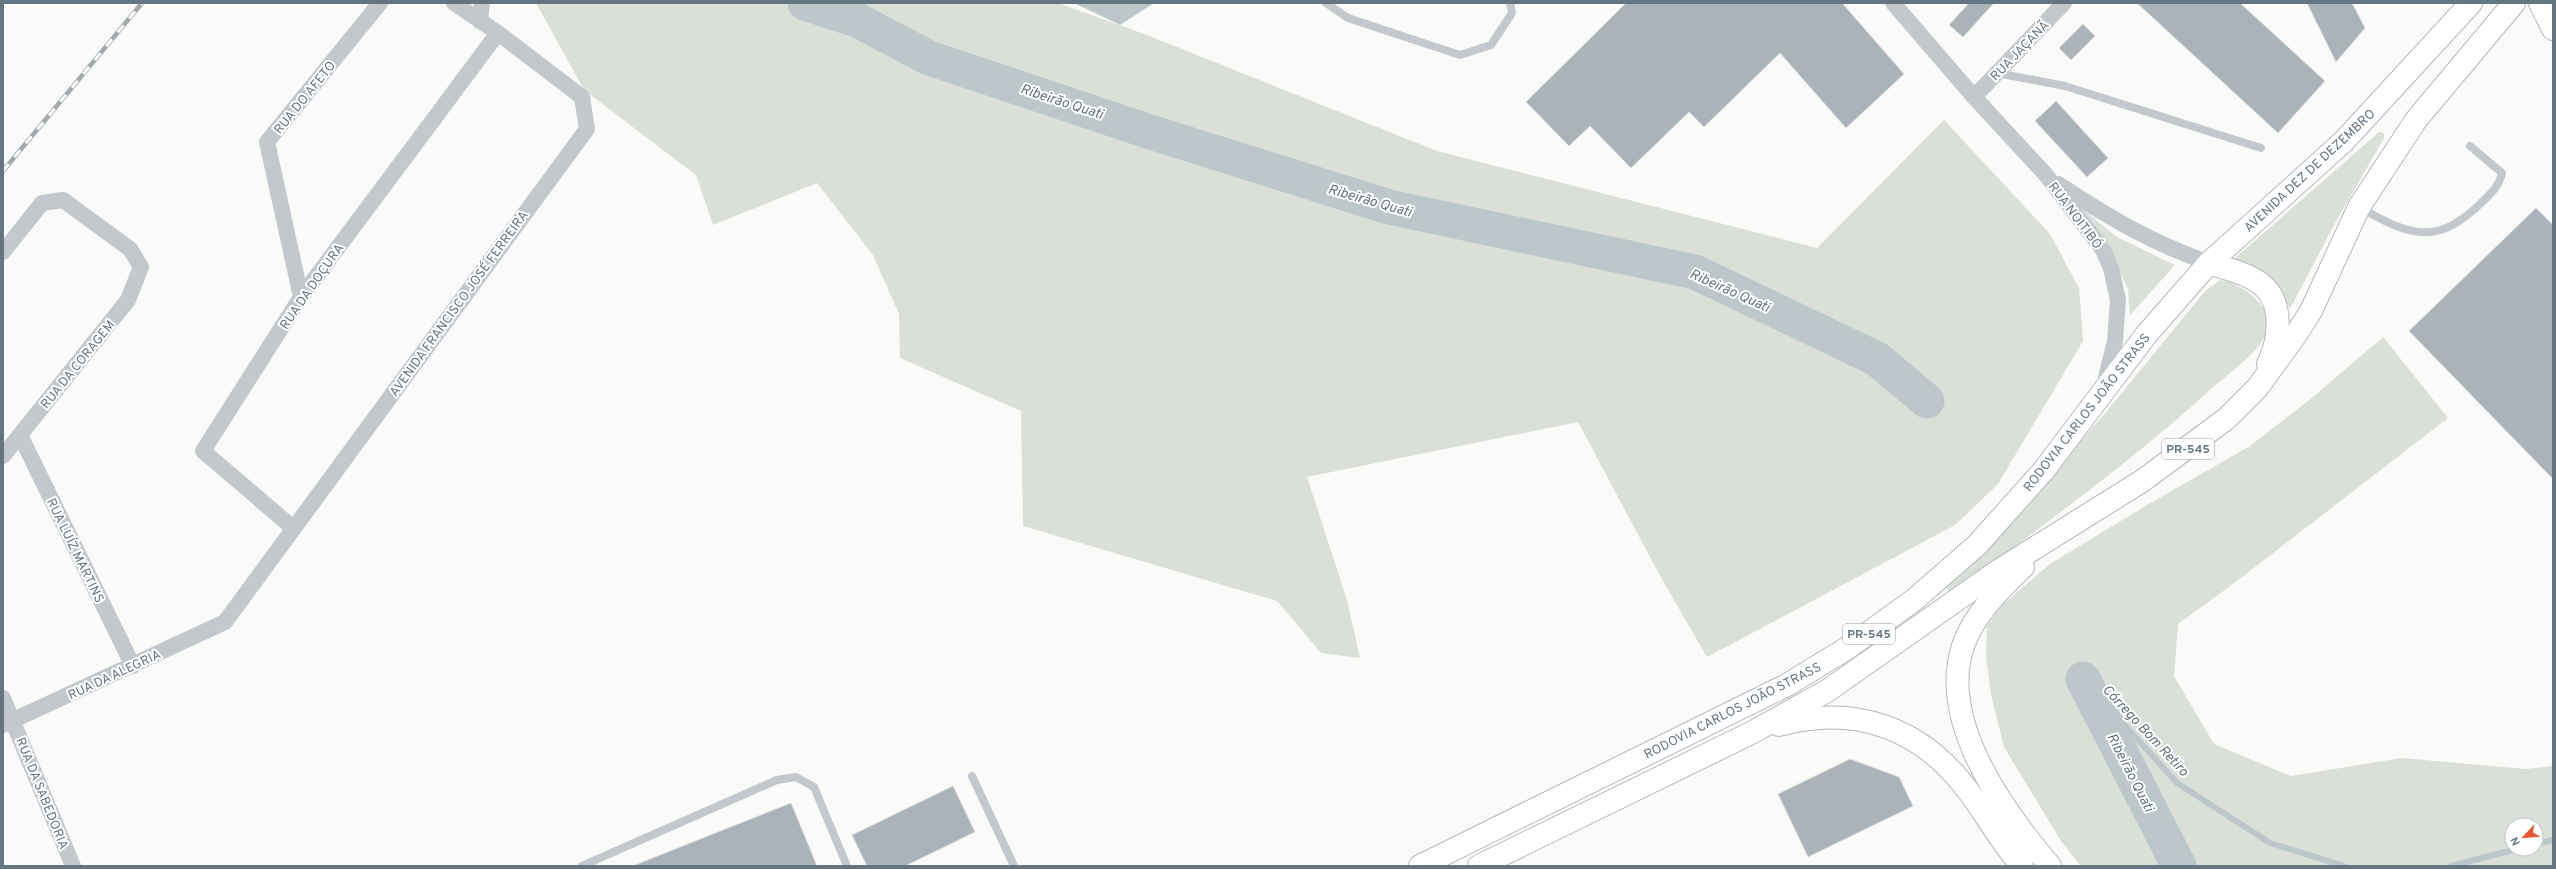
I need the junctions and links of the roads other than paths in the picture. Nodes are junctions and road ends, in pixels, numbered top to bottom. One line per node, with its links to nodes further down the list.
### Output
1 (380, 3): 22 (street, RUA DO AFETO)
2 (454, 3): 11 (street)
3 (482, 3): 11 (street)
4 (1326, 3): 5 (lane)
5 (1510, 3)
6 (1893, 3): 15 (street, RUA NOITIBÓ)
7 (2064, 3): 14 (street, RUA JAÇANÃ)
8 (2470, 3): 21 (highway, AVENIDA DEZ DE DEZEMBRO)
9 (2514, 3): 19 (highway)
10 (2540, 3): 12 (highway)
11 (480, 20): 13 (street, AVENIDA FRANCISCO JOSÉ FERREIRA)
12 (2553, 28)
13 (498, 32): 22 (street, RUA DA DOÇURA); 27 (street, AVENIDA FRANCISCO JOSÉ FERREIRA)
14 (1997, 73): 15 (street, RUA JAÇANÃ); 17 (lane)
15 (1974, 97): 18 (street, RUA NOITIBÓ)
16 (2470, 146): 19 (lane)
17 (2262, 148)
18 (2047, 176): 21 (street, RUA NOITIBÓ); 24 (street, RUA NOITIBÓ)
19 (2359, 207): 23 (highway)
20 (3, 252): 25 (street, RUA DA CORAGEM)
21 (2209, 263): 23 (highway); 24 (highway, RODOVIA CARLOS JOÃO STRASS / PR-545)
22 (302, 297): 27 (street, RUA DA DOÇURA)
23 (2258, 387): 28 (highway, RODOVIA CARLOS JOÃO STRASS / PR-545)
24 (2102, 394): 39 (highway, RODOVIA CARLOS JOÃO STRASS / PR-545)
25 (20, 435): 26 (street, RUA DA CORAGEM); 30 (street, RUA LUÍZ MARTINS)
26 (3, 456)
27 (293, 528): 29 (street, AVENIDA FRANCISCO JOSÉ FERREIRA)
28 (2058, 534): 33 (highway, RODOVIA CARLOS JOÃO STRASS / PR-545); 42 (highway)
29 (225, 622): 30 (street, RUA DA ALEGRIA)
30 (132, 666): 32 (street, RUA DA ALEGRIA)
31 (3, 698): 32 (street, RUA DA SABEDORIA)
32 (8, 722): 35 (street, RUA DA SABEDORIA)
33 (1751, 733): 40 (highway, RODOVIA CARLOS JOÃO STRASS / PR-545); 41 (highway)
34 (972, 776): 38 (lane)
35 (73, 866)
36 (582, 866): 37 (lane)
37 (847, 866)
38 (1014, 866)
39 (1420, 866)
40 (1479, 866)
41 (2022, 866)
42 (2050, 866)

